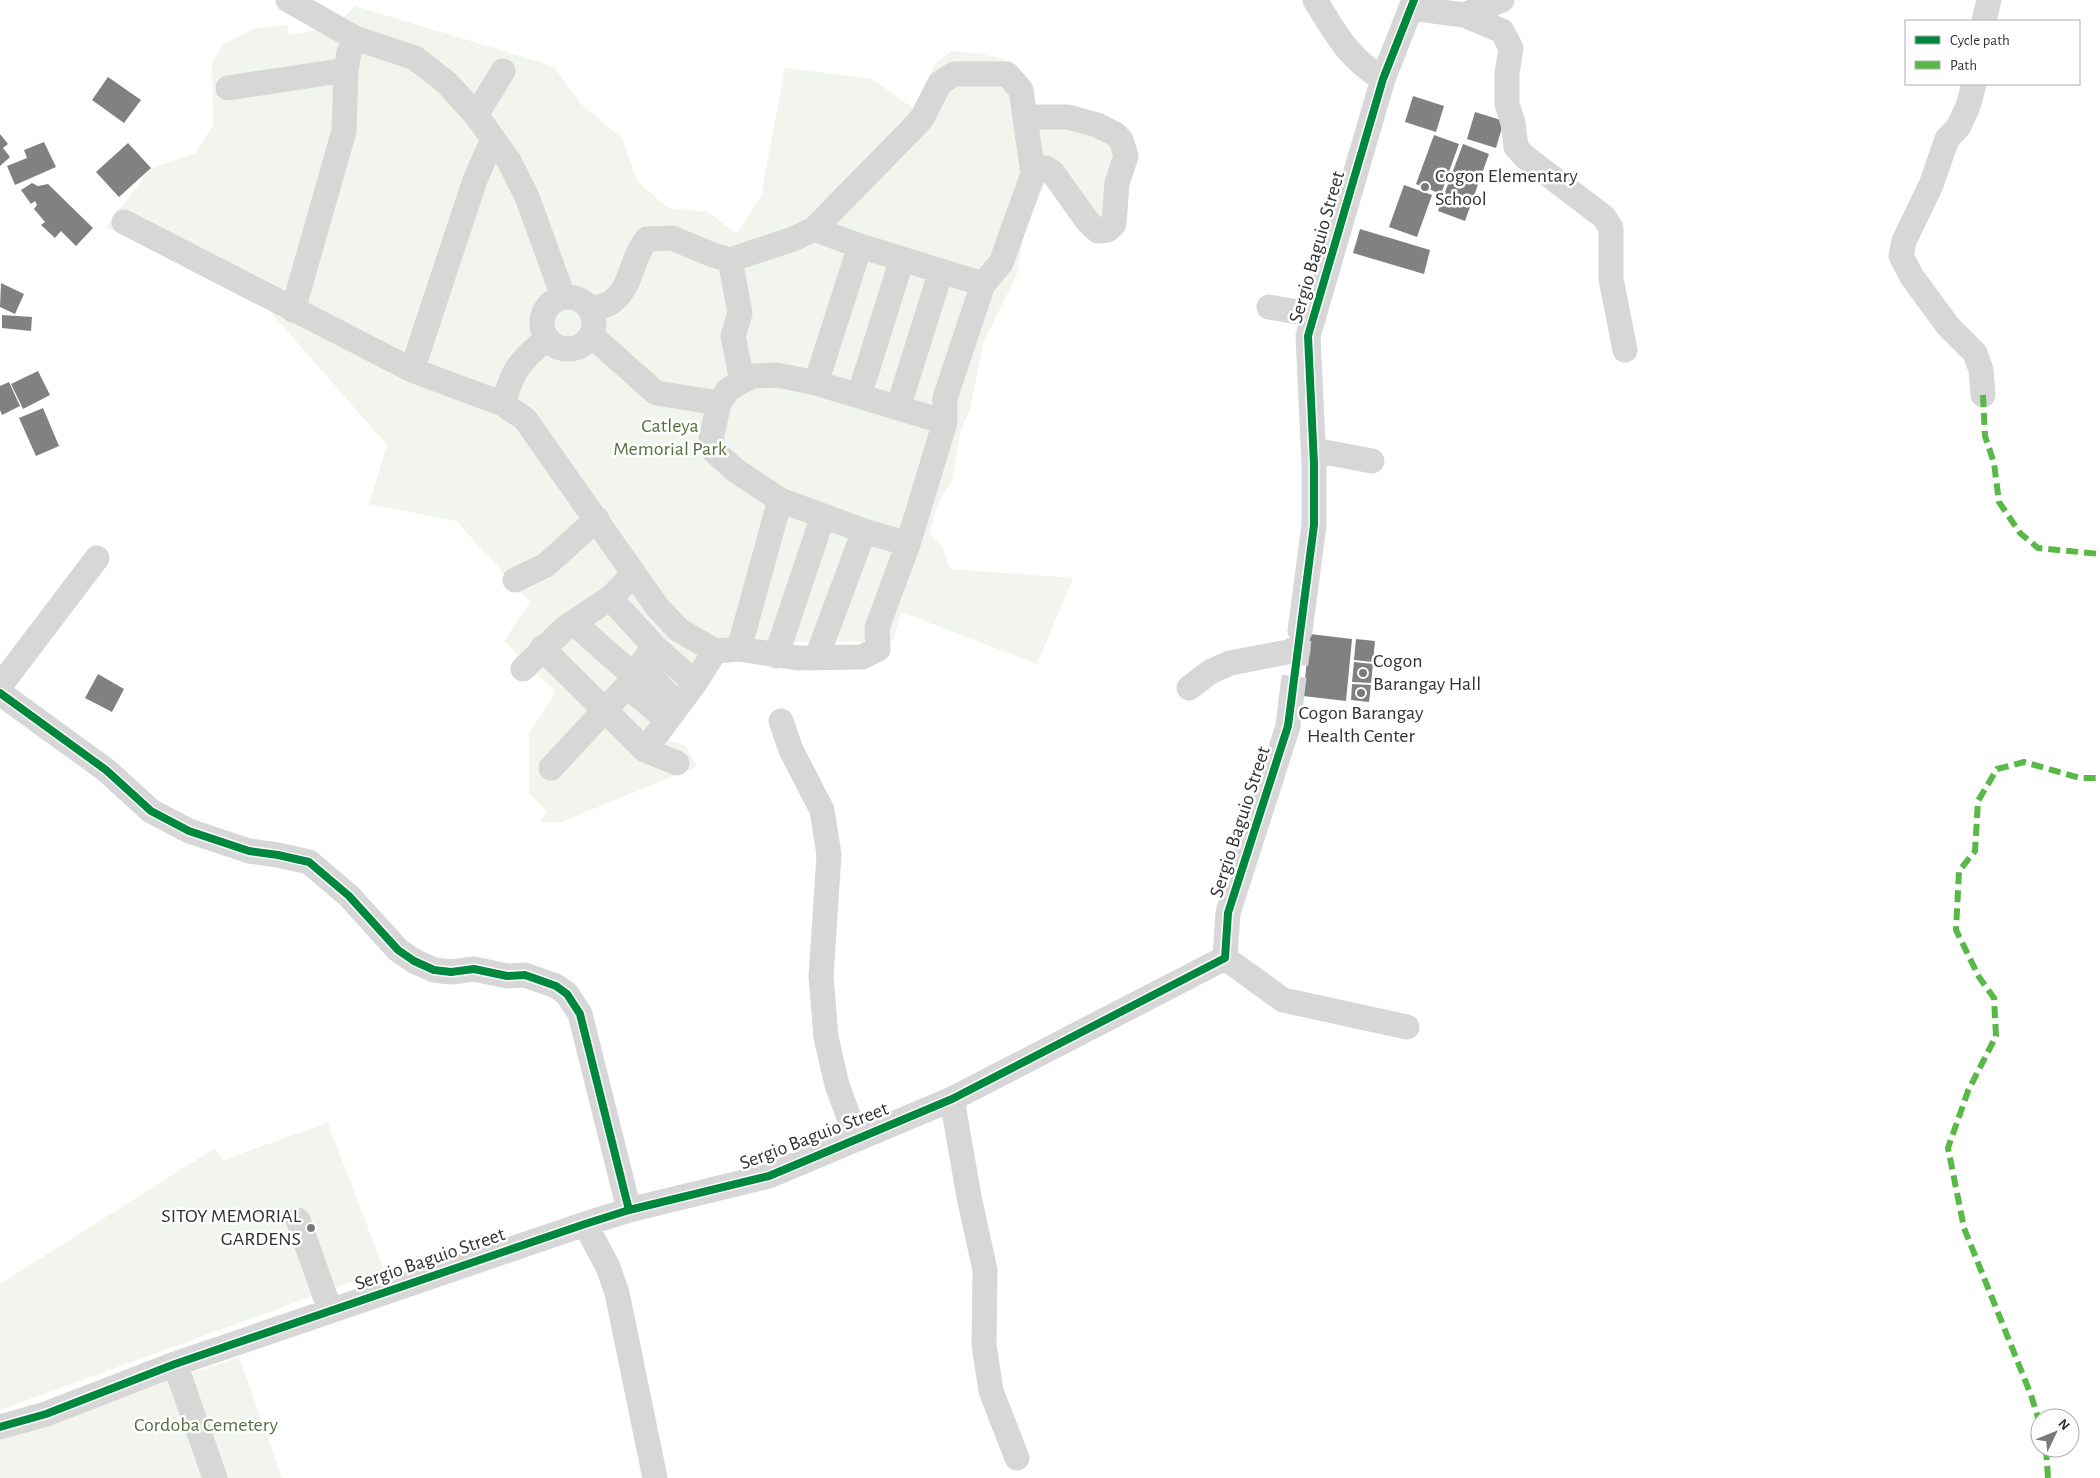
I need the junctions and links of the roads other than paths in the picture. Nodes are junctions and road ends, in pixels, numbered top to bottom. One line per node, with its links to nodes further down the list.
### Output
1 (288, 0): 8 (street)
2 (1315, 0): 11 (street)
3 (1502, 0): 6 (street)
4 (1989, 0): 7 (street)
5 (1412, 4): 6 (street); 11 (street, Sergio Baguio Street)
6 (1464, 15): 32 (street)
7 (1984, 20)
8 (355, 38): 9 (street); 14 (street)
9 (346, 70): 13 (street); 28 (street)
10 (503, 71): 14 (street)
11 (1384, 79): 29 (street, Sergio Baguio Street)
12 (1974, 85): 36 (street)
13 (228, 88)
14 (476, 115): 16 (street)
15 (1025, 117): 17 (street); 17 (street); 19 (street)
16 (493, 139): 25 (street); 33 (street)
17 (1032, 168): 24 (street)
18 (124, 222): 28 (street)
19 (814, 229): 20 (street); 22 (street)
20 (860, 246): 21 (street); 35 (street)
21 (902, 259): 23 (street); 37 (street)
22 (730, 260): 27 (street); 34 (street)
23 (941, 271): 24 (street); 40 (street)
24 (983, 284): 41 (street)
25 (563, 296): 27 (street); 31 (street)
26 (1268, 307): 29 (street)
27 (591, 309): 30 (street)
28 (293, 310): 33 (street)
29 (1314, 316): 42 (street, Sergio Baguio Street)
30 (592, 336): 31 (street); 38 (street)
31 (546, 339): 39 (street)
32 (1625, 350)
33 (412, 370): 39 (street)
34 (742, 381): 35 (street); 38 (street)
35 (816, 383): 37 (street)
36 (1983, 395)
37 (859, 396): 40 (street)
38 (719, 403): 44 (street)
39 (503, 404): 46 (street)
40 (898, 408): 41 (street)
41 (944, 422): 48 (street)
42 (1314, 450): 43 (street); 62 (street, Sergio Baguio Street)
43 (1372, 460)
44 (780, 500): 45 (street); 55 (street)
45 (823, 516): 47 (street); 56 (street)
46 (597, 519): 50 (street); 51 (street)
47 (864, 531): 48 (street); 57 (street)
48 (908, 544): 57 (street)
49 (97, 558): 61 (street)
50 (633, 575): 52 (street); 55 (street)
51 (515, 580)
52 (610, 598): 53 (street); 58 (street)
53 (574, 623): 54 (street); 58 (street)
54 (542, 648): 59 (street); 65 (street)
55 (727, 650): 56 (street); 60 (street)
56 (776, 656): 57 (street)
57 (818, 656)
58 (639, 668): 60 (street); 65 (street); 66 (street)
59 (523, 669)
60 (695, 683): 66 (street)
61 (0, 686)
62 (1189, 688)
63 (0, 693): 75 (street)
64 (1291, 701): 71 (street, Sergio Baguio Street)
65 (603, 709): 68 (street); 70 (street)
66 (672, 712): 68 (street)
67 (781, 721): 74 (street)
68 (645, 750): 69 (street)
69 (677, 763)
70 (551, 768)
71 (1225, 958): 72 (street); 73 (street, Sergio Baguio Street)
72 (1407, 1027)
73 (952, 1099): 74 (street, Sergio Baguio Street); 81 (street)
74 (857, 1139): 75 (street, Sergio Baguio Street)
75 (629, 1210): 77 (street, Sergio Baguio Street)
76 (298, 1220): 78 (street)
77 (585, 1224): 78 (street, Sergio Baguio Street); 83 (street)
78 (330, 1310): 79 (street, Sergio Baguio Street)
79 (175, 1364): 80 (street, Sergio Baguio Street); 82 (street)
80 (0, 1427)
81 (1017, 1458)
82 (215, 1478)
83 (655, 1478)

